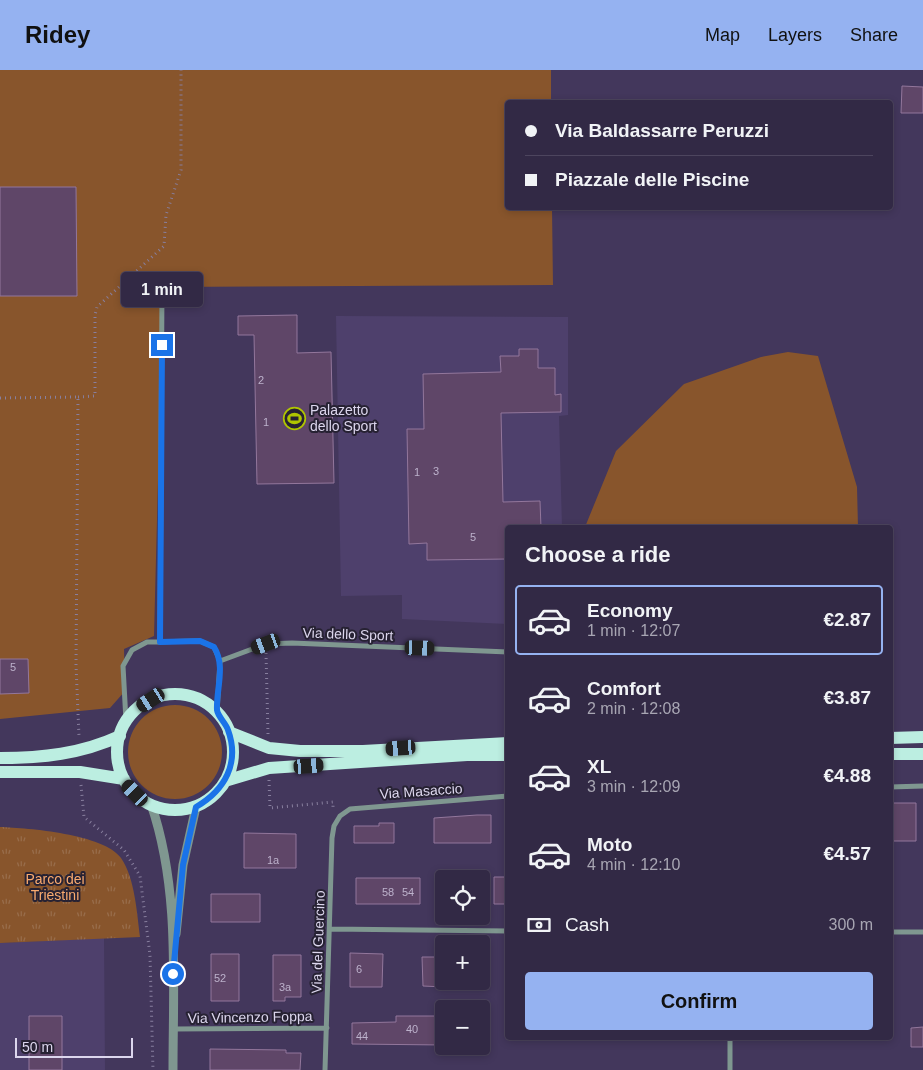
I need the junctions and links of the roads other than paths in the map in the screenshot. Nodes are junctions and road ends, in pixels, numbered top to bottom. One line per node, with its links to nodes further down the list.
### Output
1 (162, 286): 2 (street)
2 (160, 642): 4 (street); 6 (street)
3 (505, 652): 4 (street, Via dello Sport)
4 (220, 661): 5 (street)
5 (217, 713): 6 (main road); 7 (main road)
6 (126, 721): 8 (main road)
7 (229, 732): 11 (main road); 18 (main road)
8 (120, 736): 15 (main road); 17 (main road)
9 (923, 737): 10 (main road)
10 (893, 738)
11 (505, 743)
12 (893, 754): 13 (main road)
13 (923, 754)
14 (505, 755): 18 (main road)
15 (0, 758)
16 (0, 772): 17 (main road)
17 (124, 779): 22 (main road)
18 (225, 782): 23 (main road)
19 (923, 786): 20 (street)
20 (893, 787)
21 (505, 796): 24 (street, Via Masaccio)
22 (151, 804): 23 (main road); 29 (street)
23 (196, 807): 29 (street)
24 (340, 816): 25 (street, Via del Guercino)
25 (330, 929): 26 (street); 30 (street, Via del Guercino)
26 (505, 930)
27 (893, 932): 28 (street)
28 (923, 932)
29 (174, 956): 31 (street)
30 (327, 1028): 31 (street, Via Vincenzo Foppa); 34 (street, Via del Guercino)
31 (173, 1029): 33 (street)
32 (730, 1040): 35 (street)
33 (173, 1070)
34 (325, 1070)
35 (730, 1070)

